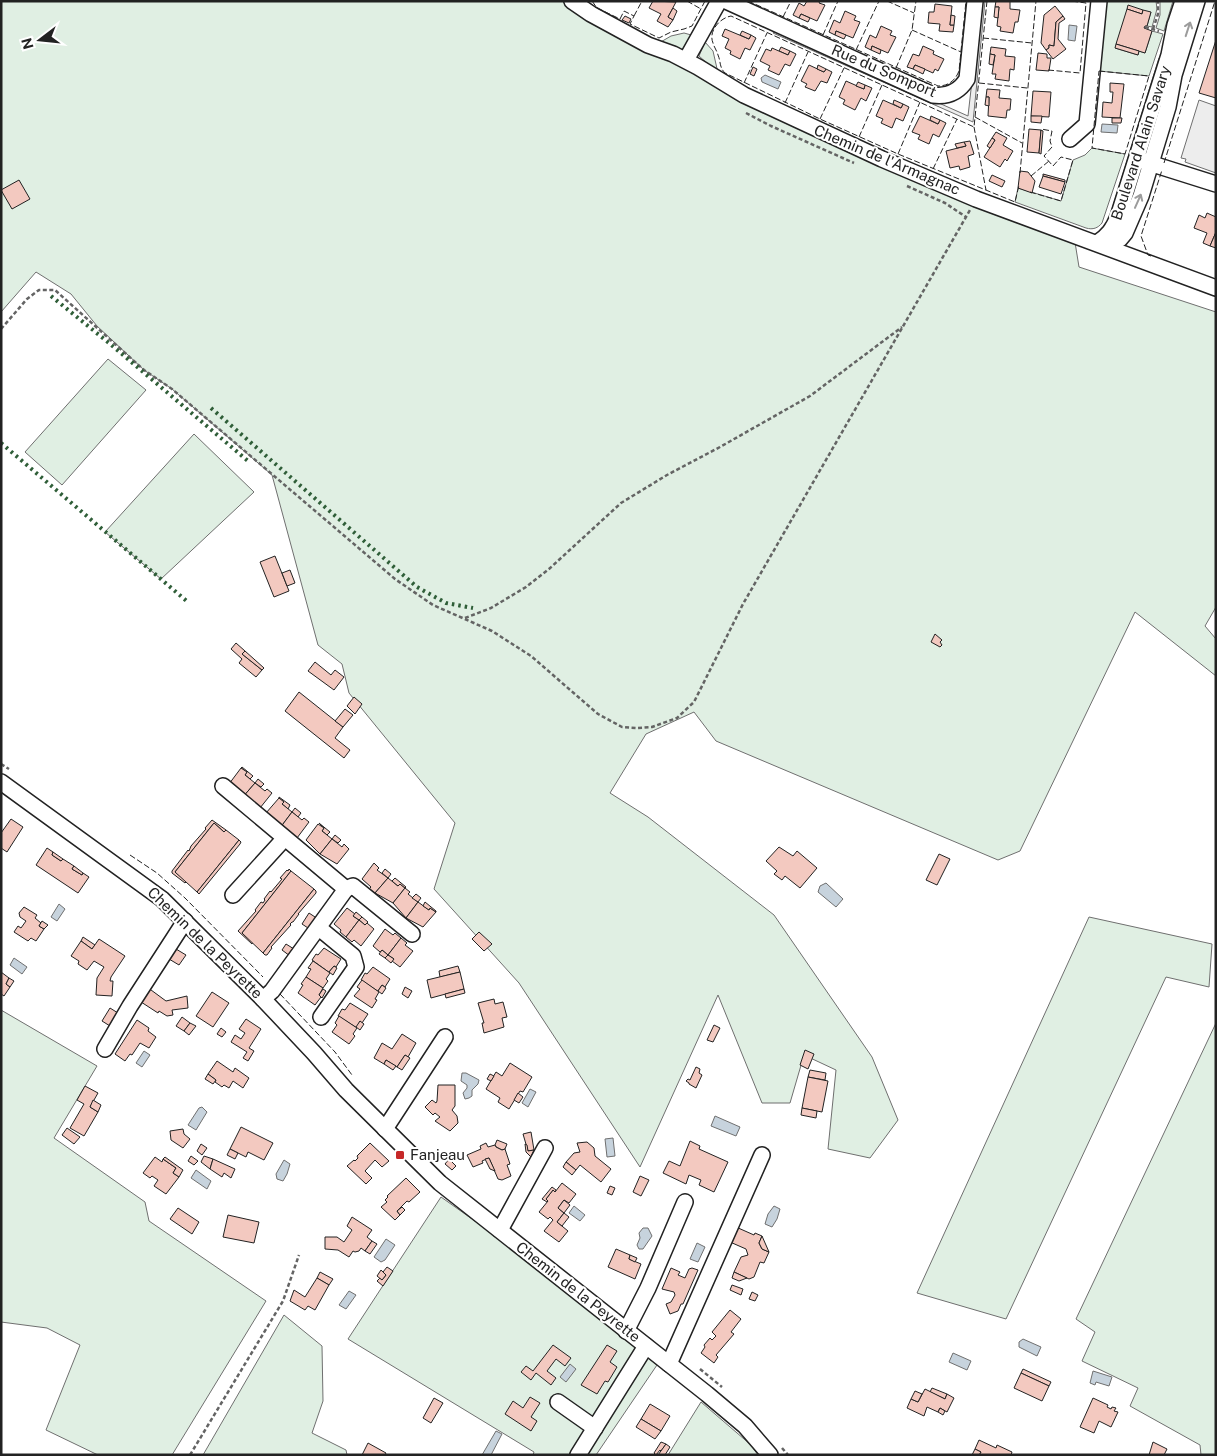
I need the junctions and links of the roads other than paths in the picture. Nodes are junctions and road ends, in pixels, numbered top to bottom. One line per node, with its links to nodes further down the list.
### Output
1 (719, 1): 8 (street)
2 (726, 1): 3 (street, Rue du Somport)
3 (975, 1)
4 (1099, 1): 9 (street)
5 (1183, 1): 10 (street, Boulevard Alain Savary)
6 (1197, 1): 10 (street, Boulevard Alain Savary, one-way to 6)
7 (576, 3): 8 (street, Chemin de l'Armagnac)
8 (686, 60): 12 (street, Chemin de l'Armagnac)
9 (1070, 139)
10 (1144, 161): 11 (street); 12 (street, Boulevard Alain Savary)
11 (1216, 184)
12 (1097, 243): 13 (street, Chemin de l'Armagnac)
13 (1216, 288)
14 (1, 782): 19 (street, Chemin de la Peyrette)
15 (223, 786): 16 (street)
16 (284, 838): 17 (street); 18 (street)
17 (346, 889): 20 (street); 21 (street)
18 (233, 895)
19 (185, 920): 22 (street, Chemin de la Peyrette); 25 (street)
20 (319, 928): 22 (street); 23 (street)
21 (412, 934)
22 (264, 999): 26 (street, Chemin de la Peyrette)
23 (321, 1017)
24 (445, 1038): 26 (street)
25 (105, 1049)
26 (385, 1130): 30 (street, Chemin de la Peyrette)
27 (545, 1148): 30 (street)
28 (762, 1155): 33 (street)
29 (685, 1202): 31 (street)
30 (500, 1230): 31 (street, Chemin de la Peyrette)
31 (626, 1331): 32 (street, Chemin de la Peyrette)
32 (646, 1346): 33 (street, Chemin de la Peyrette); 35 (street)
33 (669, 1364): 36 (street, Chemin de la Peyrette)
34 (558, 1402): 35 (street)
35 (595, 1428): 37 (street)
36 (767, 1453)
37 (578, 1455)

